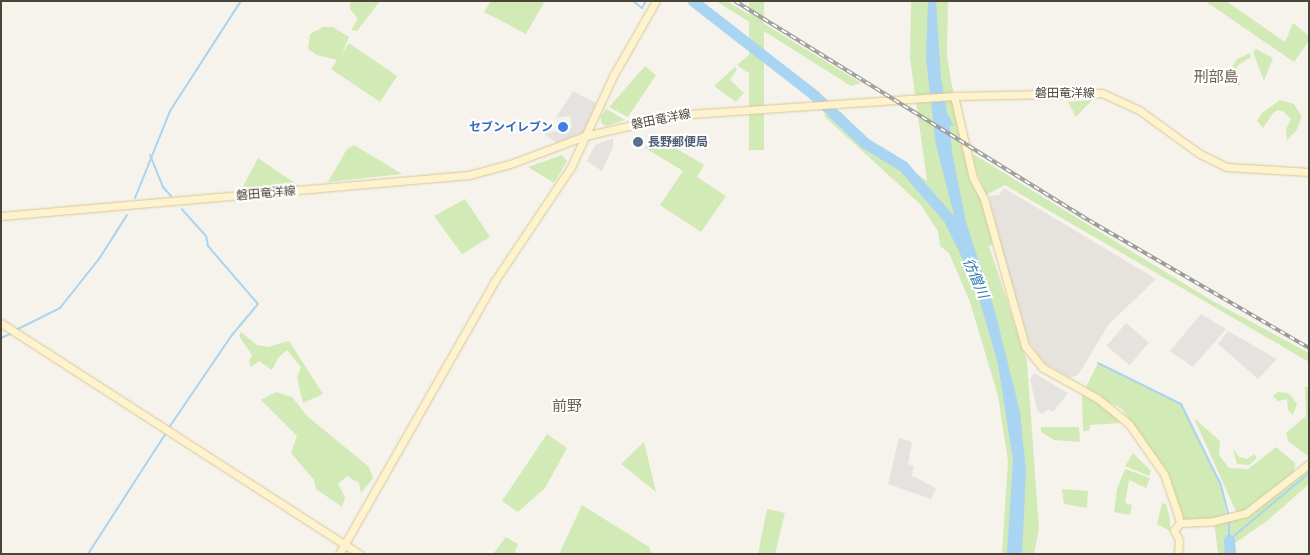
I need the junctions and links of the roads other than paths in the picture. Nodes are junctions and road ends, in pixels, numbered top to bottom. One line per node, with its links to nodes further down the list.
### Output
1 (656, 1): 3 (street)
2 (954, 96): 3 (street, 磐田竜洋線); 4 (street, 磐田竜洋線); 8 (street)
3 (585, 136): 5 (street, 磐田竜洋線); 9 (street)
4 (1309, 172)
5 (1, 216)
6 (1, 323): 9 (street)
7 (1309, 464): 8 (street)
8 (1180, 522): 12 (street)
9 (345, 545): 10 (street); 11 (street)
10 (339, 554)
11 (359, 554)
12 (1178, 554)

